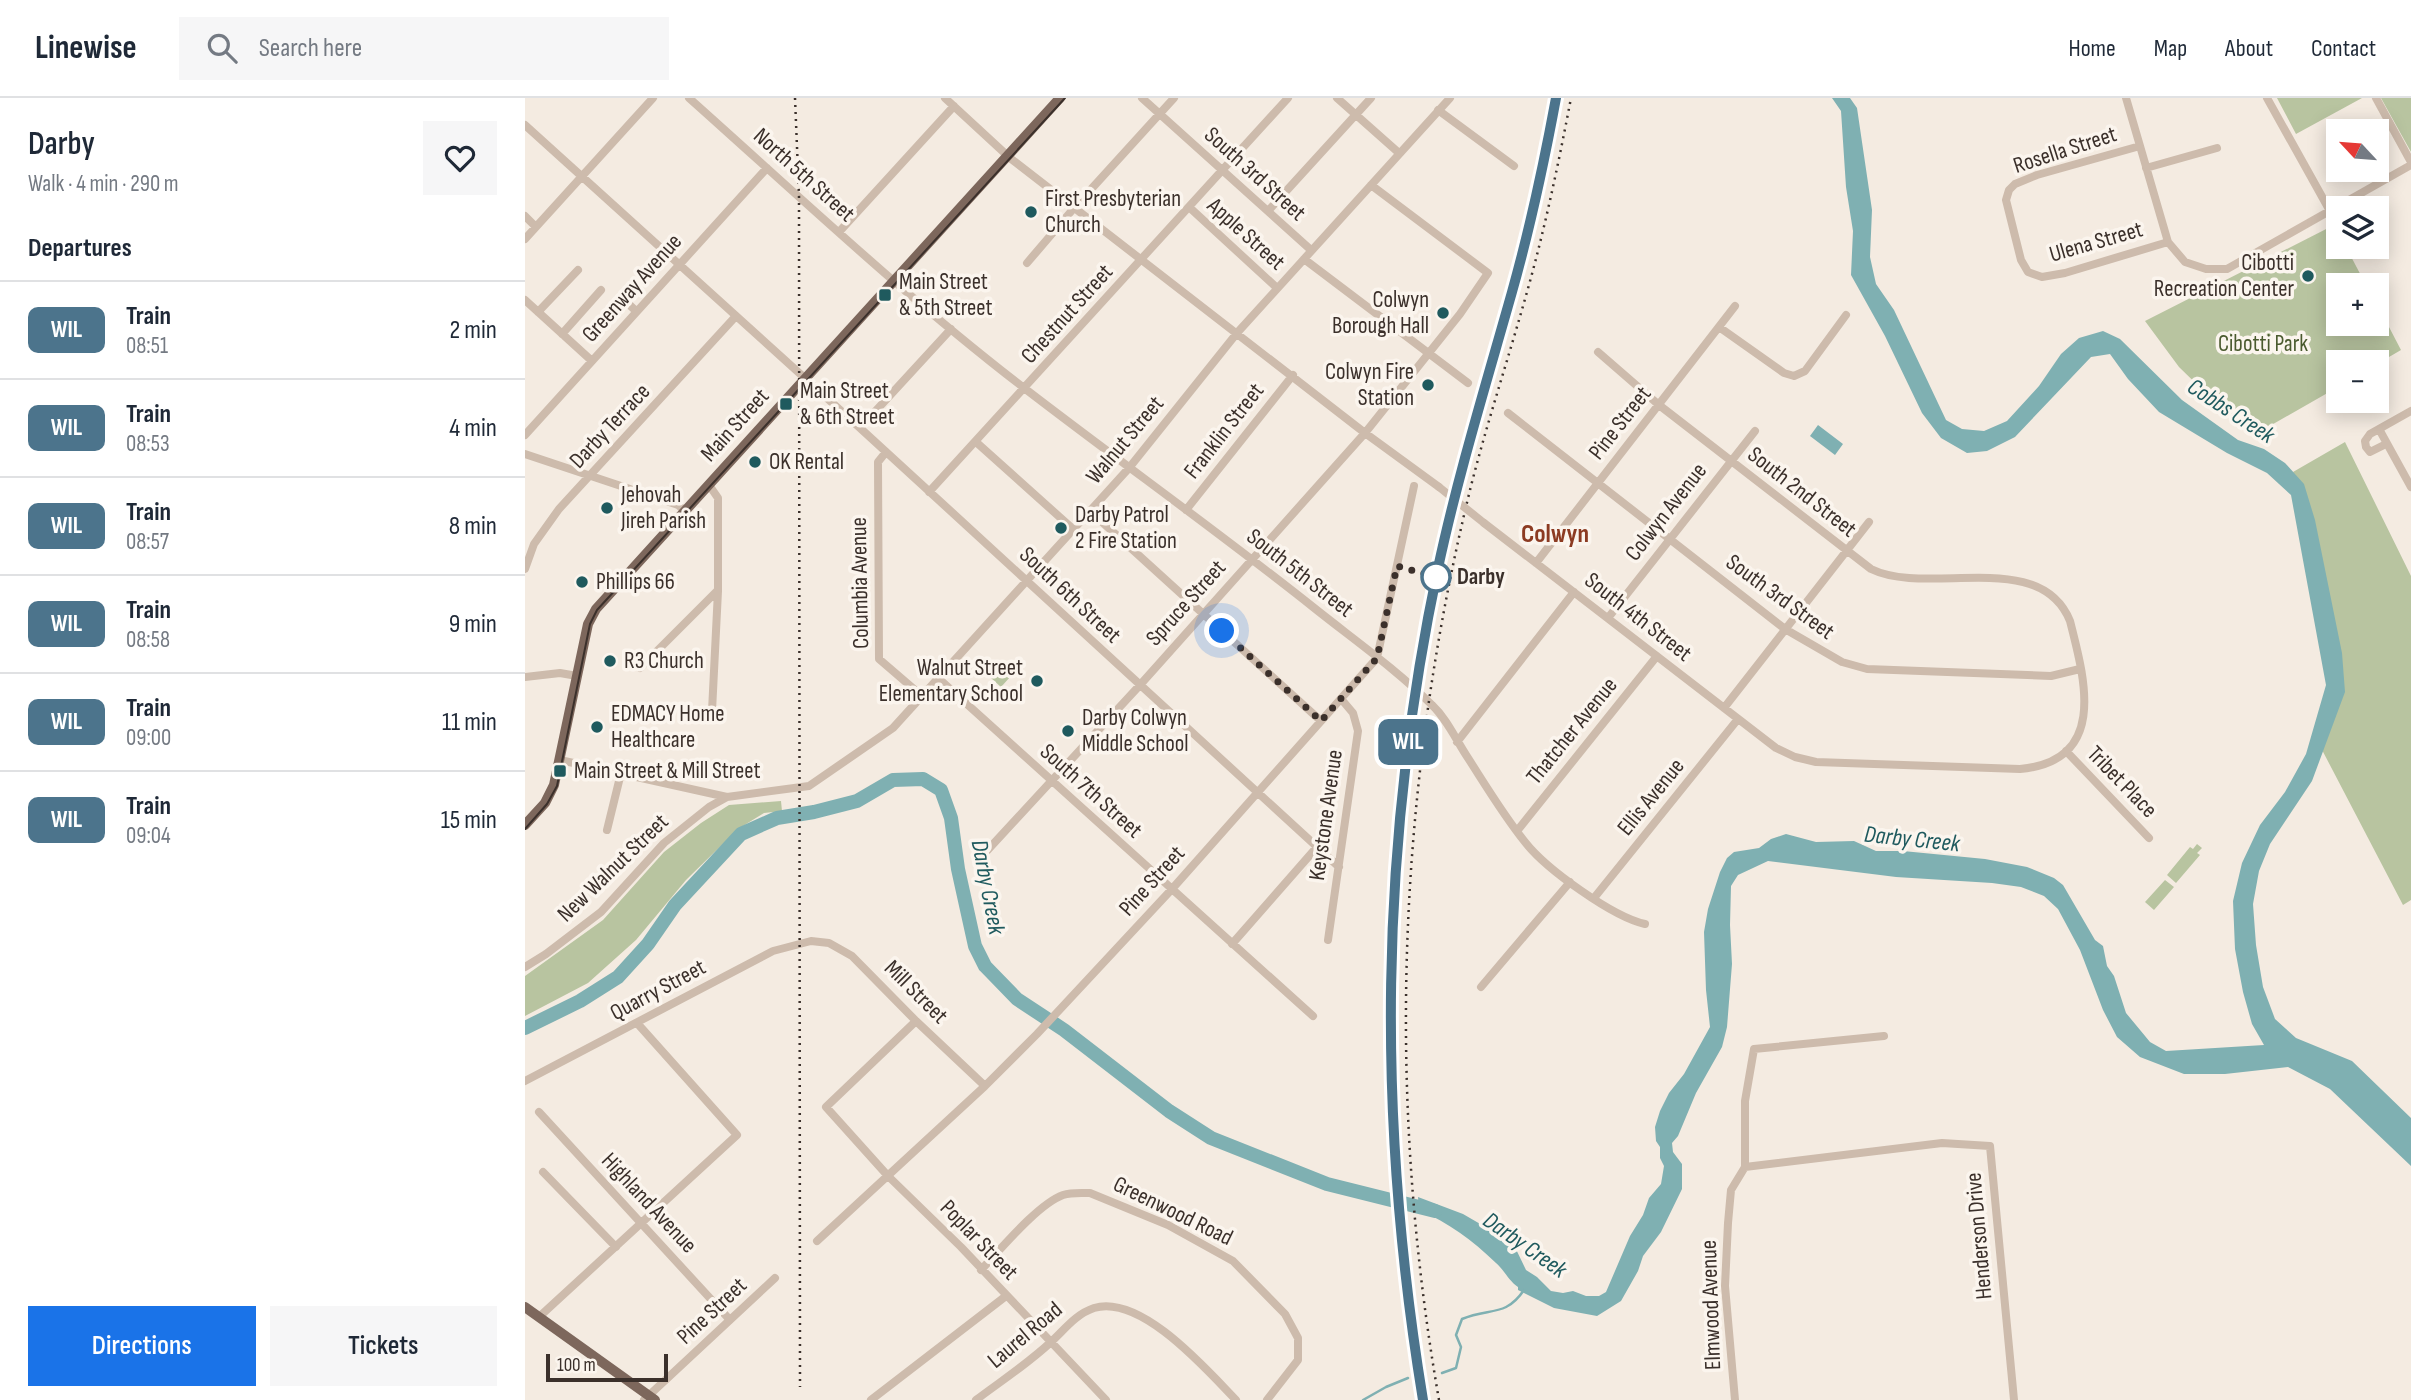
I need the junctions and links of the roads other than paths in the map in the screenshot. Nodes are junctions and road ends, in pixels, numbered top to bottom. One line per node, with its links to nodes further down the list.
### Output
1 (653, 98): 28 (street)
2 (689, 98): 26 (street, North 5th Street)
3 (946, 98): 14 (street, South 4th Street)
4 (1060, 98): 22 (main road, Main Street)
5 (1142, 98): 16 (street, South 3rd Street)
6 (1174, 98): 16 (street)
7 (1288, 98): 27 (street, Chestnut Street)
8 (1337, 98): 17 (street)
9 (1371, 98): 17 (street)
10 (1450, 98): 15 (street, Walnut Street)
11 (2126, 98): 19 (street)
12 (2267, 98): 31 (street)
13 (2376, 98): 23 (street)
14 (954, 106): 22 (street, South 4th Street); 38 (street)
15 (1438, 110): 21 (street, Walnut Street); 24 (street)
16 (1160, 114): 27 (street, South 3rd Street); 32 (street)
17 (1356, 115): 21 (street); 34 (street)
18 (525, 125): 28 (street, South 6th Street)
19 (2140, 146): 25 (street); 47 (street, Rosella Street)
20 (2217, 148): 25 (street)
21 (1399, 153): 29 (street, Walnut Street)
22 (1007, 155): 32 (street, South 4th Street); 48 (main road, Main Street)
23 (2411, 163): 30 (street)
24 (1514, 166)
25 (2146, 167): 40 (street)
26 (767, 168): 38 (street, North 5th Street); 45 (street, Greenway Avenue)
27 (1222, 170): 33 (street, Chestnut Street); 34 (street, South 3rd Street)
28 (582, 175): 37 (street); 45 (street, South 6th Street)
29 (1371, 185): 41 (street, Walnut Street); 63 (street, Spruce Street)
30 (2355, 196)
31 (2326, 204)
32 (1074, 208): 43 (street, South 4th Street); 44 (street)
33 (1189, 208): 43 (street, Chestnut Street); 49 (street, Apple Street)
34 (1268, 211): 41 (street, South 3rd Street)
35 (2326, 213): 40 (street)
36 (525, 216): 37 (street)
37 (536, 227): 39 (street)
38 (839, 232): 48 (street, North 5th Street)
39 (525, 239)
40 (2168, 242): 47 (street, Ulena Street)
41 (1311, 250): 42 (street, Walnut Street)
42 (1304, 259): 49 (street, Walnut Street); 63 (street, South 3rd Street)
43 (1142, 260): 60 (street, South 4th Street); 68 (street, Chestnut Street)
44 (1027, 263)
45 (680, 265): 54 (street, Greenway Avenue); 57 (street, South 6th Street)
46 (578, 270): 55 (street)
47 (2035, 276)
48 (894, 281): 59 (street, South 5th Street); 66 (main road, Main Street)
49 (1277, 288): 60 (street, Walnut Street)
50 (601, 290): 61 (street)
51 (622, 298): 54 (street)
52 (525, 300): 55 (street)
53 (1735, 306): 58 (street, Pine Street)
54 (636, 311): 64 (street, Greenway Avenue)
55 (538, 312): 61 (street)
56 (1846, 315): 58 (street)
57 (736, 316): 66 (street, South 6th Street); 83 (street, Darby Terrace)
58 (1719, 327): 69 (street, Pine Street)
59 (951, 329): 68 (street, South 5th Street); 72 (street)
60 (1237, 333): 65 (street, South 4th Street); 82 (street, Walnut Street)
61 (562, 334): 64 (street)
62 (1598, 352): 69 (street, South 2nd Street)
63 (1428, 353): 67 (street, South 3rd Street); 75 (street, Spruce Street)
64 (592, 361): 76 (street, Greenway Avenue)
65 (1293, 375): 75 (street, South 4th Street); 89 (street, Franklin Street)
66 (805, 379): 72 (street, South 6th Street); 85 (main road, Main Street)
67 (1468, 383)
68 (1025, 388): 77 (street, Chestnut Street); 82 (street, South 5th Street)
69 (1659, 405): 81 (street, South 2nd Street); 84 (street, Pine Street)
70 (2411, 411): 73 (street)
71 (1508, 413): 84 (street, South 3rd Street)
72 (860, 428): 79 (street, South 6th Street)
73 (2379, 429): 78 (street); 78 (street)
74 (1755, 431): 81 (street, Colwyn Avenue)
75 (1365, 433): 97 (street, Spruce Street); 98 (street, South 4th Street, bridge)
76 (525, 435)
77 (976, 442): 88 (street, Chestnut Street); 93 (street)
78 (2386, 444): 87 (street)
79 (885, 452): 88 (street, South 6th Street); 115 (street, Columbia Avenue)
80 (525, 454): 83 (street)
81 (1732, 460): 94 (street, Colwyn Avenue); 96 (street, South 2nd Street)
82 (1129, 468): 89 (street, South 5th Street); 91 (street, Walnut Street)
83 (591, 475): 90 (street); 95 (street, Darby Terrace)
84 (1597, 484): 94 (street, South 3rd Street); 98 (street, Pine Street)
85 (709, 485): 90 (main road, Main Street); 102 (street)
86 (1414, 486): 108 (street, Pine Street)
87 (2411, 487)
88 (929, 492): 101 (street, South 6th Street)
89 (1186, 510): 97 (street, South 5th Street)
90 (685, 511): 111 (main road, Main Street)
91 (1090, 511): 93 (street, Walnut Street); 104 (street)
92 (1869, 522): 96 (street)
93 (1073, 529): 101 (street, Walnut Street)
94 (1669, 539): 105 (street, Colwyn Avenue); 106 (street, South 3rd Street)
95 (529, 542): 99 (street, Darby Terrace)
96 (1847, 551): 100 (street, South 2nd Street); 106 (street)
97 (1251, 559): 104 (street, Spruce Street); 108 (street, South 5th Street)
98 (1536, 563): 103 (street, South 4th Street)
99 (525, 569)
100 (2015, 580): 110 (street, Tribet Place)
101 (1026, 581): 113 (street, Walnut Street); 114 (street, South 6th Street)
102 (717, 591): 109 (street); 118 (street)
103 (1574, 592): 105 (street, South 4th Street); 121 (street)
104 (1202, 613): 114 (street, Spruce Street); 120 (street)
105 (1608, 618): 107 (street, South 4th Street)
106 (1785, 629): 110 (street, South 3rd Street); 117 (street)
107 (1657, 656): 117 (street, South 4th Street); 130 (street, Thatcher Avenue)
108 (1377, 658): 116 (street, Pine Street); 121 (street, South 5th Street)
109 (640, 668)
110 (2080, 669): 122 (street, Tribet Place)
111 (577, 676): 112 (street); 123 (main road, Main Street)
112 (525, 677)
113 (938, 678): 115 (street, Walnut Street); 125 (street, South 7th Street)
114 (1140, 685): 125 (street, Spruce Street); 126 (street, South 6th Street)
115 (922, 696): 127 (street, Walnut Street)
116 (1342, 700): 120 (street, Pine Street); 134 (street, Keystone Avenue)
117 (1724, 708): 119 (street, South 4th Street)
118 (712, 711)
119 (1738, 719): 122 (street, South 4th Street); 137 (street, Ellis Avenue)
120 (1321, 721): 126 (street, Pine Street)
121 (1457, 742): 130 (street, South 5th Street)
122 (2066, 751): 131 (street, Tribet Place)
123 (561, 760): 124 (street); 128 (main road, Main Street)
124 (621, 773): 127 (street); 129 (street)
125 (1051, 780): 133 (street, Spruce Street); 136 (street, South 7th Street)
126 (1257, 791): 132 (street, South 6th Street); 136 (street, Pine Street)
127 (727, 797): 142 (street, New Walnut Street)
128 (525, 825)
129 (607, 830)
130 (1517, 831): 135 (street, South 5th Street)
131 (2149, 838)
132 (1317, 847): 134 (street, South 6th Street); 141 (street)
133 (984, 854)
134 (1339, 867): 139 (street, Keystone Avenue)
135 (1570, 882): 137 (street, South 5th Street); 143 (street)
136 (1172, 889): 141 (street, South 7th Street); 149 (street, Pine Street)
137 (1594, 898): 138 (street, South 5th Street)
138 (1646, 924)
139 (1328, 940)
140 (811, 941): 145 (street, Mill Street); 146 (street, Quarry Street)
141 (1233, 944): 144 (street, South 7th Street)
142 (525, 967)
143 (1481, 987)
144 (1313, 1016)
145 (916, 1021): 149 (street, Mill Street); 153 (street, Poplar Street)
146 (637, 1023): 148 (street, Quarry Street); 154 (street)
147 (1884, 1036): 151 (street, Elmwood Avenue)
148 (525, 1082)
149 (985, 1086): 153 (street, Pine Street)
150 (540, 1112): 154 (street, Highland Avenue)
151 (1745, 1167): 170 (street, Elmwood Avenue); 171 (street, Henderson Drive)
152 (543, 1172): 156 (street)
153 (888, 1175): 155 (street, Pine Street); 157 (street, Poplar Street)
154 (641, 1223): 156 (street); 162 (street, Highland Avenue)
155 (817, 1241)
156 (616, 1247): 161 (street)
157 (981, 1270): 159 (street, Poplar Street); 169 (street, Greenwood Road)
158 (775, 1278): 162 (street, Pine Street)
159 (1006, 1296): 163 (street, Poplar Street); 165 (street)
160 (525, 1307): 161 (main road)
161 (539, 1317): 164 (main road)
162 (730, 1320): 164 (street, Pine Street)
163 (1052, 1342): 166 (street, Laurel Road); 167 (street, Poplar Street); 168 (street, Laurel Road)
164 (649, 1398)
165 (871, 1400)
166 (976, 1400)
167 (1106, 1400)
168 (1236, 1400)
169 (1267, 1400)
170 (1735, 1400)
171 (2014, 1400)

